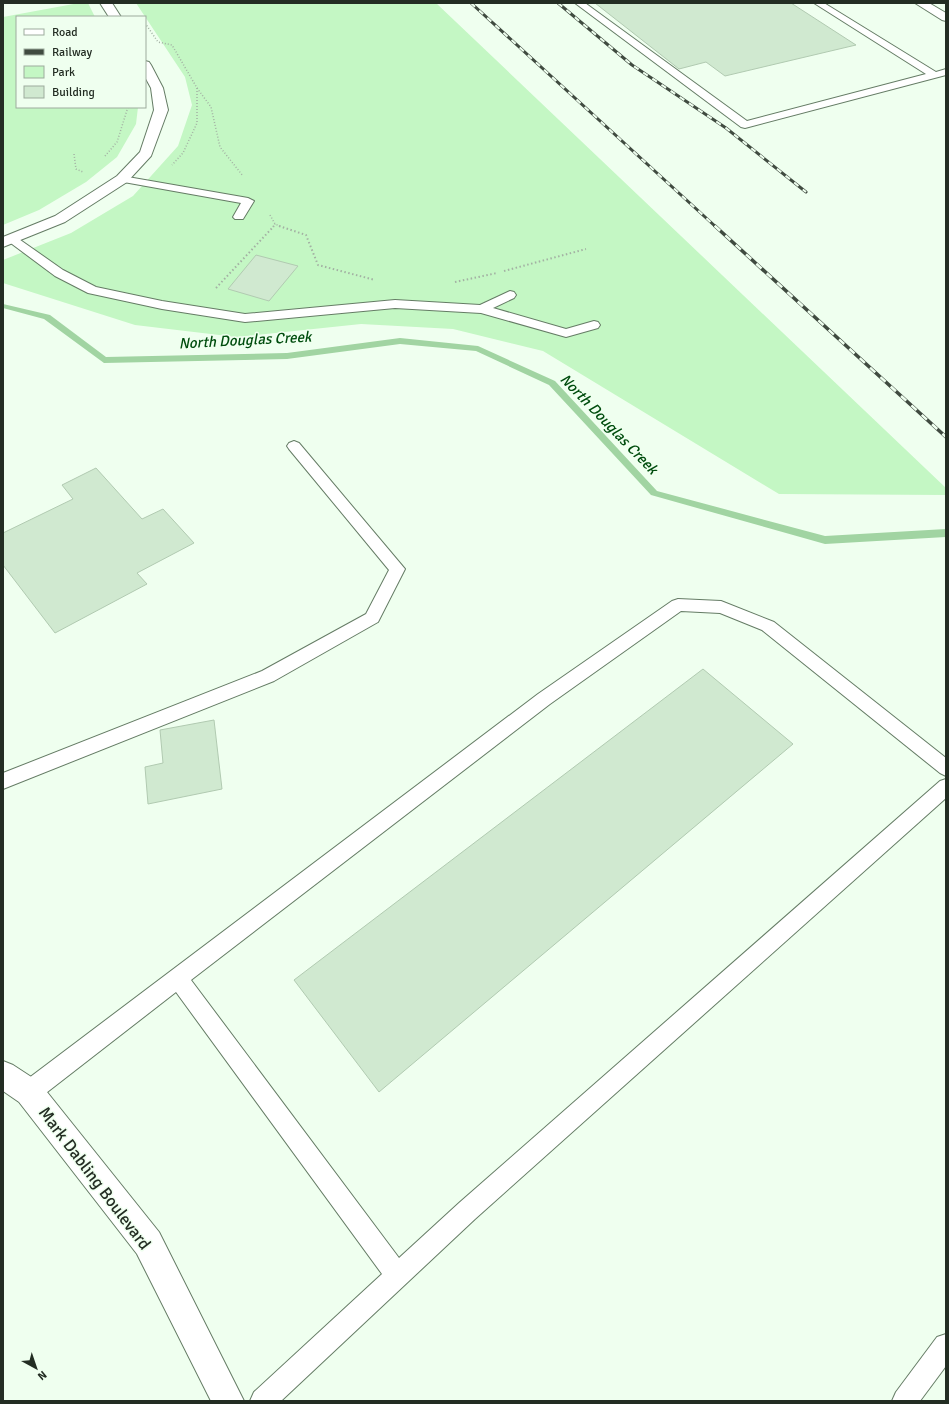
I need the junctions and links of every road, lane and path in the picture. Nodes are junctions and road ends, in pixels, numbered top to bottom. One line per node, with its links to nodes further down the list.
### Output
1 (106, 3): 5 (street)
2 (579, 3): 9 (lane)
3 (818, 3): 9 (lane)
4 (921, 3): 6 (street)
5 (114, 16)
6 (946, 18)
7 (146, 67): 16 (street)
8 (946, 72): 9 (lane)
9 (934, 75)
10 (197, 88): 15 (path)
11 (128, 108): 13 (path)
12 (74, 154): 14 (path)
13 (103, 159)
14 (88, 170)
15 (244, 177)
16 (122, 179): 18 (lane); 20 (street)
17 (268, 212): 19 (path)
18 (239, 217)
19 (275, 224): 22 (path); 24 (path)
20 (8, 240): 26 (lane)
21 (586, 249): 23 (path)
22 (379, 281)
23 (450, 282)
24 (214, 290)
25 (510, 294): 26 (lane)
26 (482, 309): 27 (lane)
27 (594, 325)
28 (294, 446): 30 (lane)
29 (946, 768): 32 (lane)
30 (3, 781)
31 (946, 787): 35 (lane)
32 (178, 979): 34 (lane); 35 (lane)
33 (3, 1075): 34 (street, Mark Dabling Boulevard)
34 (29, 1092): 37 (street, Mark Dabling Boulevard)
35 (397, 1276): 38 (lane)
36 (946, 1346): 39 (lane)
37 (228, 1401)
38 (262, 1401)
39 (905, 1401)

